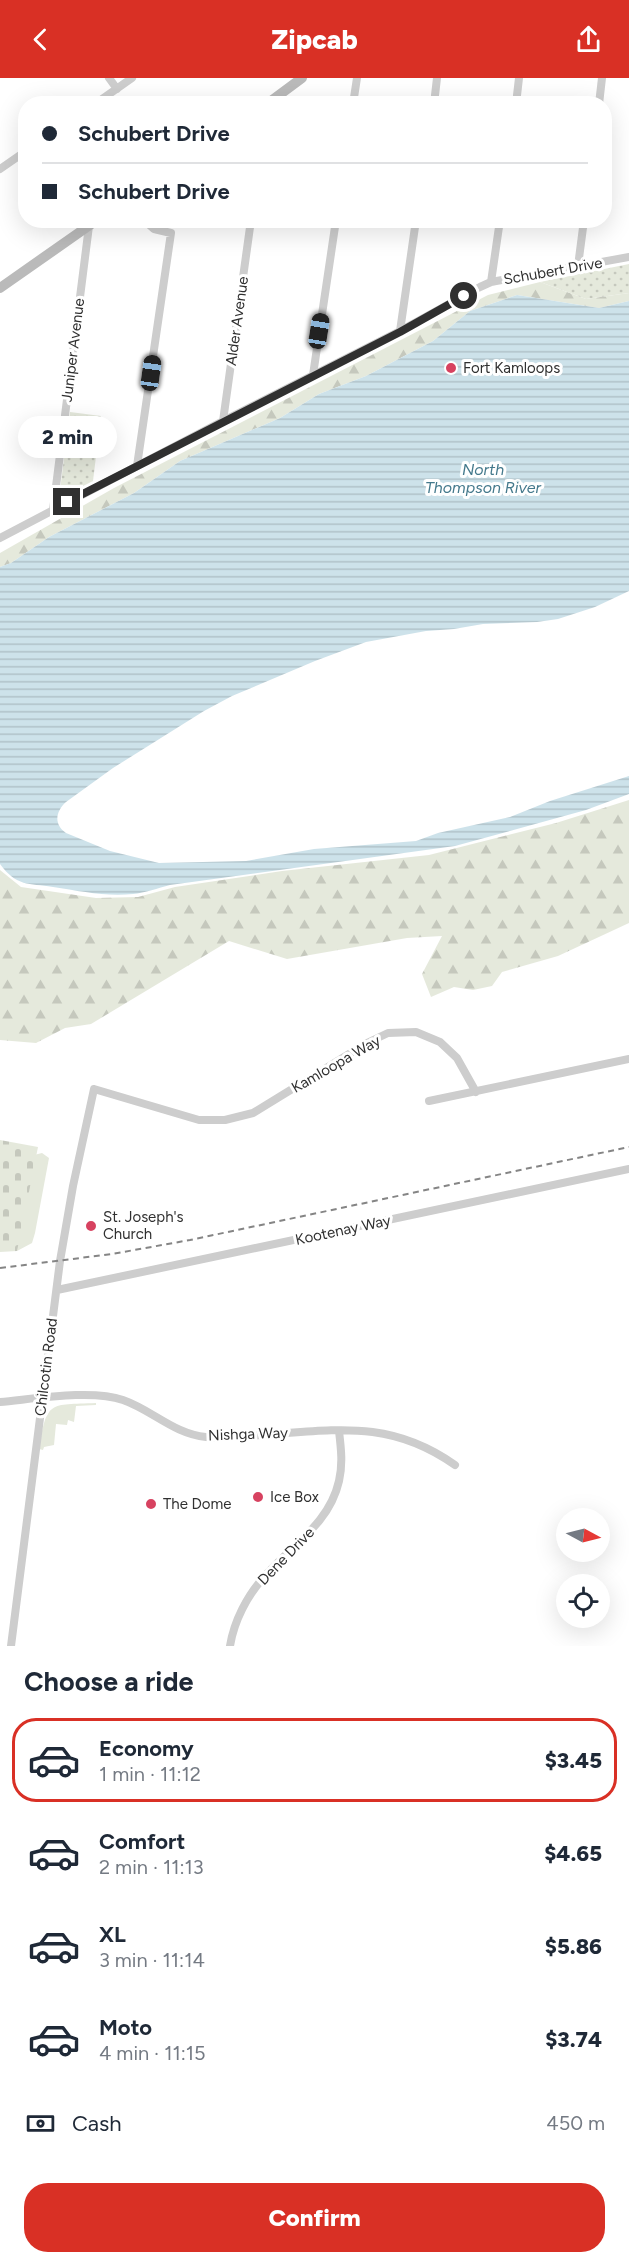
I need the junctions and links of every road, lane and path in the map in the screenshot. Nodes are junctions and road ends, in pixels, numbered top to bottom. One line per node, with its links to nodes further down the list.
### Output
1 (109, 78): 8 (street)
2 (132, 78): 8 (street)
3 (302, 78): 10 (main road)
4 (357, 78): 11 (street)
5 (437, 78): 12 (street)
6 (519, 78): 13 (street)
7 (602, 78): 14 (street)
8 (117, 89): 9 (street)
9 (107, 96)
10 (278, 96)
11 (354, 96)
12 (435, 96)
13 (517, 96)
14 (600, 96)
15 (18, 157): 16 (street)
16 (0, 169)
17 (86, 228): 28 (main road)
18 (92, 228): 33 (street, Juniper Avenue)
19 (153, 228): 32 (street)
20 (250, 228): 31 (street, Alder Avenue)
21 (335, 228): 30 (street)
22 (415, 228): 29 (street)
23 (499, 228): 27 (street)
24 (583, 228): 26 (street)
25 (629, 257): 26 (street, Schubert Drive)
26 (578, 266): 27 (street, Schubert Drive)
27 (491, 282): 29 (street, Schubert Drive)
28 (0, 288)
29 (400, 332): 30 (street, Schubert Drive)
30 (313, 375): 31 (street, Schubert Drive)
31 (223, 421): 32 (street, Schubert Drive)
32 (137, 466): 33 (street, Schubert Drive)
33 (53, 510): 34 (street, Schubert Drive)
34 (0, 538)
35 (629, 1059): 37 (street)
36 (94, 1089): 37 (street, Kamloopa Way); 40 (street, Chilcotin Road)
37 (476, 1092): 38 (street)
38 (429, 1101)
39 (629, 1169): 40 (street, Kootenay Way)
40 (57, 1290): 41 (street, Chilcotin Road)
41 (42, 1399): 42 (street, Nishga Way); 43 (street, Nishga Way); 45 (street, Chilcotin Road)
42 (0, 1402)
43 (339, 1431): 44 (street, Nishga Way); 46 (street, Dene Drive)
44 (455, 1466)
45 (11, 1646)
46 (230, 1646)

